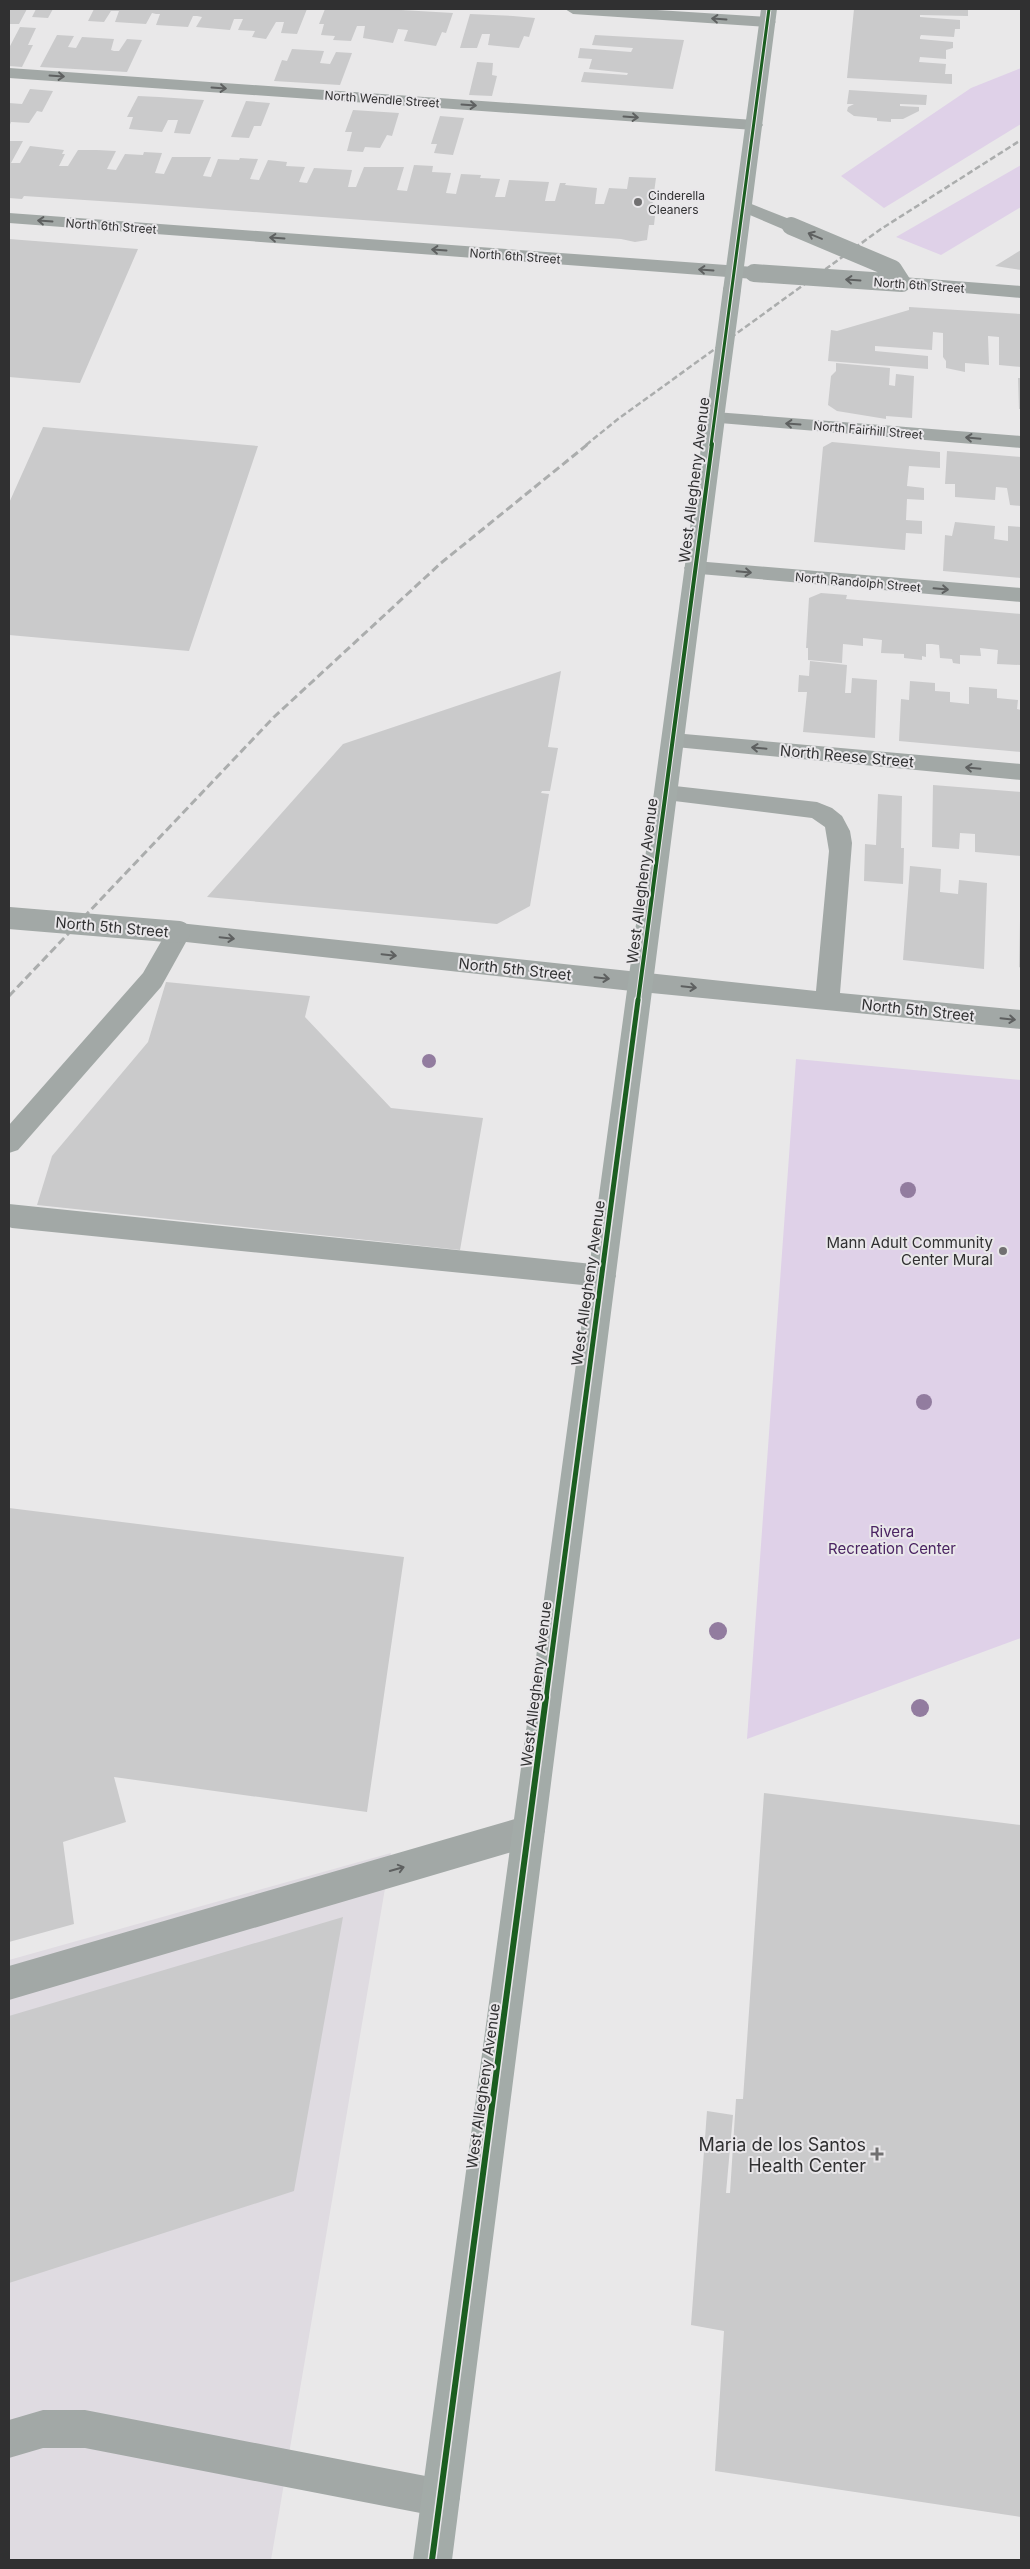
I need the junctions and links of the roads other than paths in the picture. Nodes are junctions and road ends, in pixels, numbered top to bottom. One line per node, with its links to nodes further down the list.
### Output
1 (573, 9): 2 (street, one-way to 1)
2 (768, 15): 4 (main road, West Allegheny Avenue)
3 (9, 73): 4 (street, North Wendle Street, one-way to 4)
4 (754, 125): 5 (main road, West Allegheny Avenue)
5 (744, 206): 7 (main road, West Allegheny Avenue); 8 (street, one-way to 5, bridge)
6 (9, 218): 7 (street, North 6th Street, one-way to 6)
7 (734, 281): 8 (street, North 6th Street, one-way to 7, bridge); 10 (main road, West Allegheny Avenue, bridge)
8 (902, 283): 9 (street, North 6th Street)
9 (1021, 292)
10 (715, 418): 11 (street, North Fairhill Street, one-way to 10); 12 (main road, West Allegheny Avenue)
11 (1021, 442)
12 (696, 568): 13 (street, North Randolph Street, one-way to 13); 14 (main road, West Allegheny Avenue)
13 (1021, 596)
14 (673, 741): 15 (street, North Reese Street, one-way to 14); 16 (main road, West Allegheny Avenue)
15 (1021, 772)
16 (666, 793): 19 (main road, West Allegheny Avenue); 20 (street)
17 (9, 918): 18 (street, North 5th Street, bridge)
18 (179, 932): 19 (street, North 5th Street, one-way to 19); 22 (street)
19 (641, 982): 20 (street, North 5th Street, one-way to 20); 24 (main road, West Allegheny Avenue)
20 (827, 1001): 21 (street, North 5th Street, one-way to 21)
21 (1021, 1020)
22 (9, 1143)
23 (9, 1215): 24 (street)
24 (602, 1276): 25 (main road, West Allegheny Avenue)
25 (529, 1831): 26 (street, one-way to 25); 28 (main road, West Allegheny Avenue)
26 (9, 1983)
27 (9, 2440): 28 (street)
28 (440, 2498): 29 (main road, West Allegheny Avenue)
29 (432, 2560)

